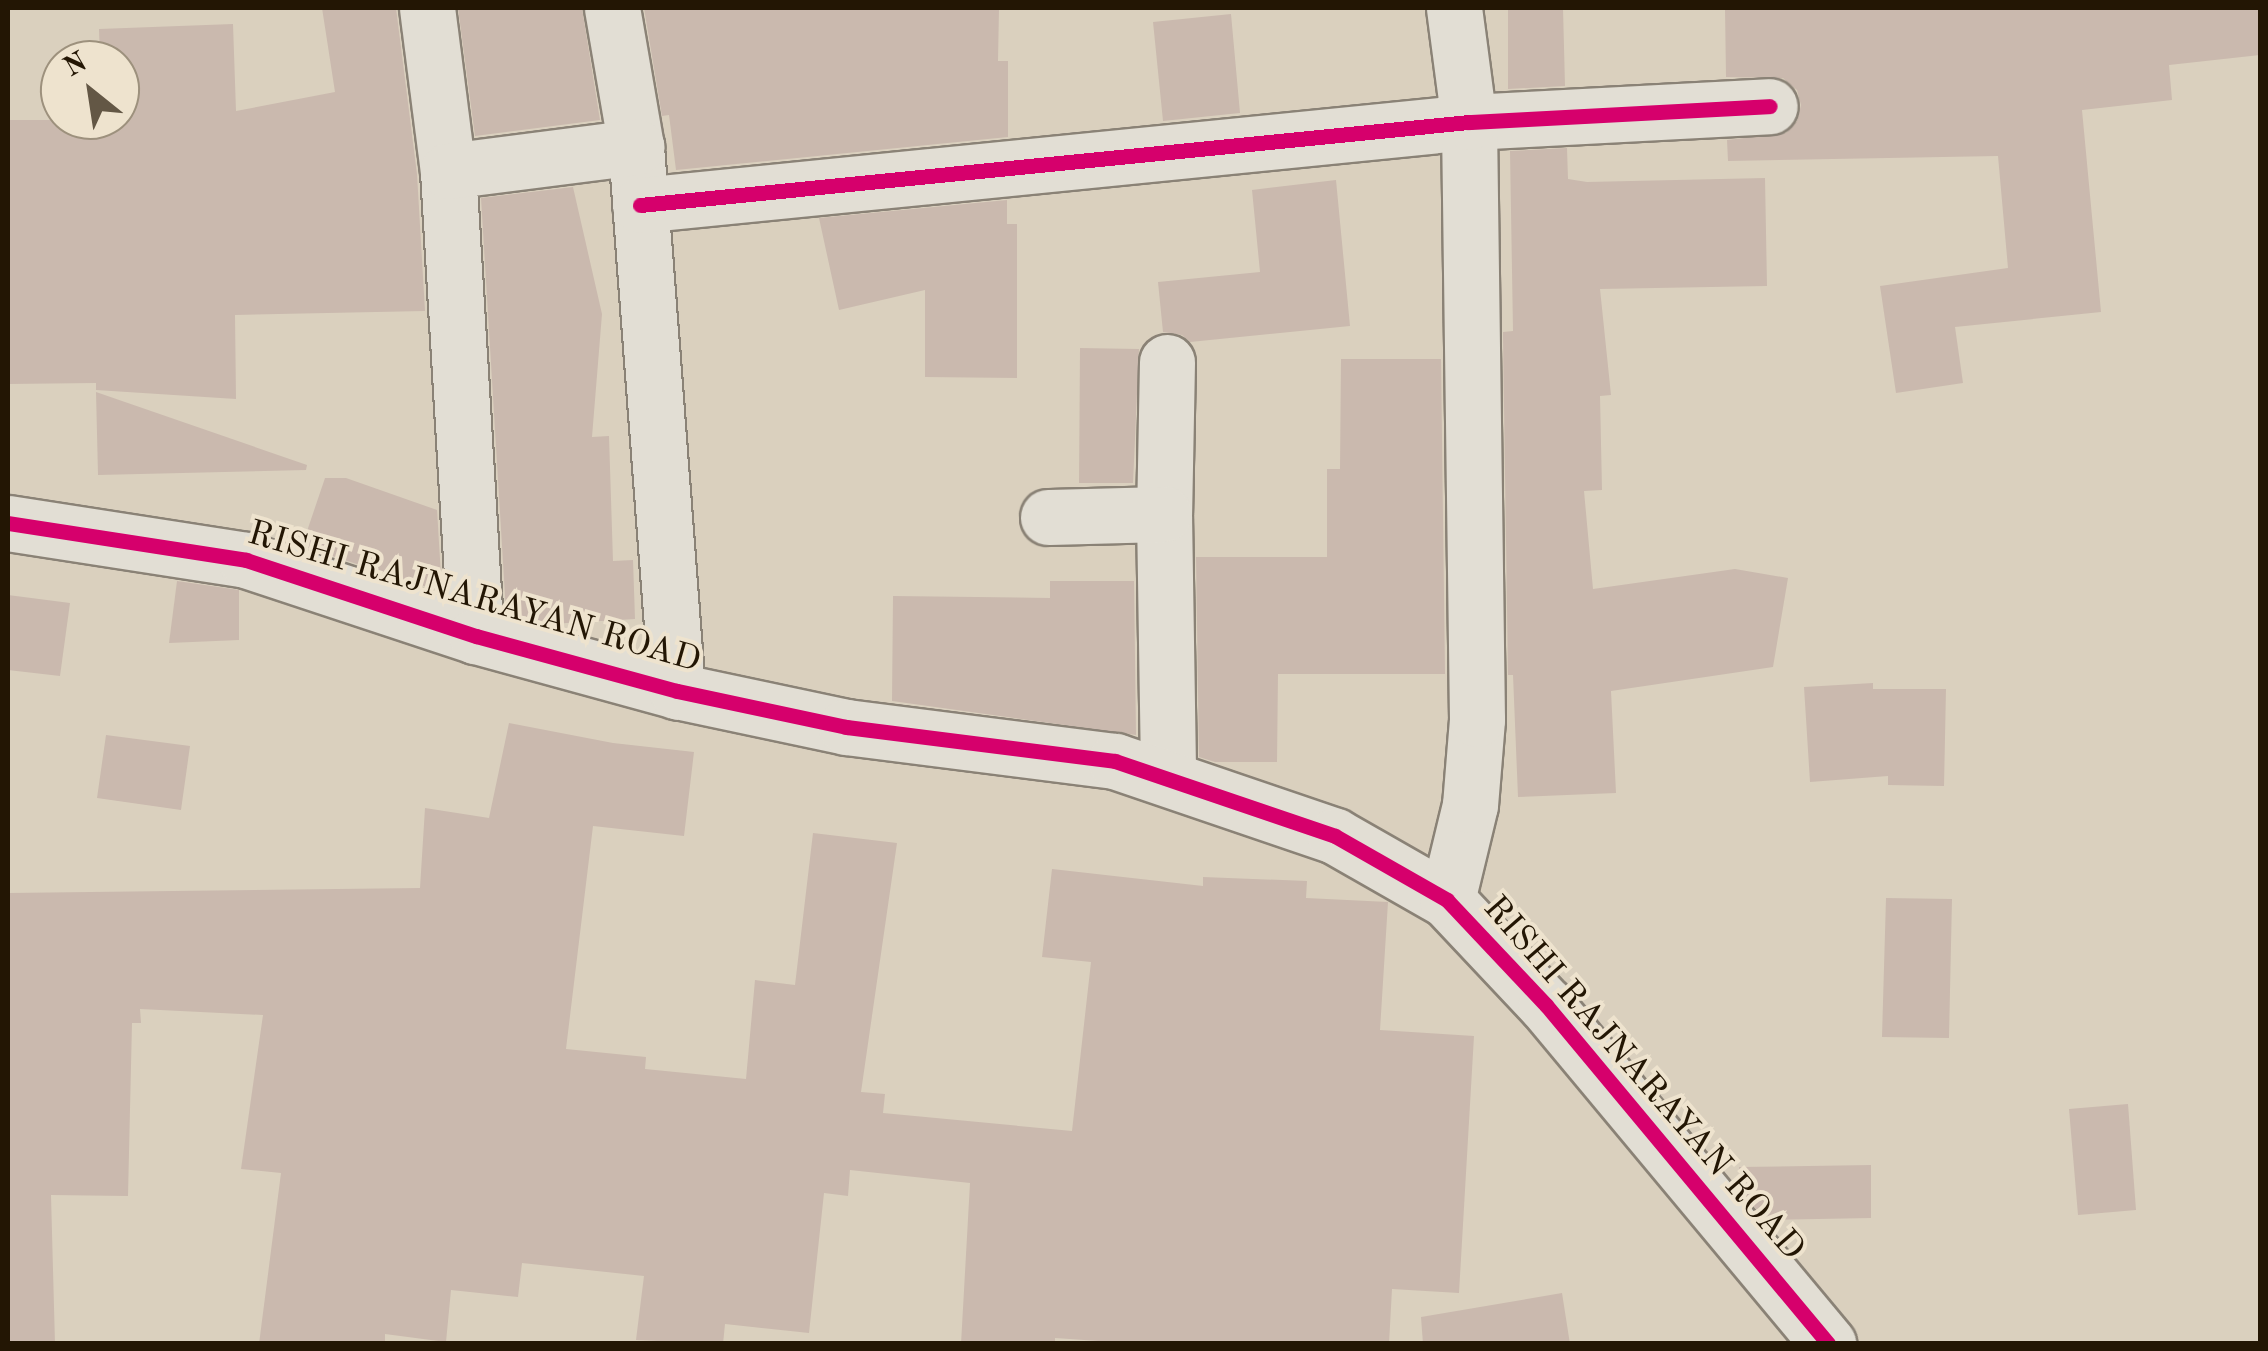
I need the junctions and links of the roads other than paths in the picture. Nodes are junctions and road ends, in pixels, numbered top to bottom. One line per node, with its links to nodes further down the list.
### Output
1 (427, 8): 7 (street)
2 (612, 8): 6 (street)
3 (1454, 8): 5 (street)
4 (1770, 106): 5 (street)
5 (1469, 122): 8 (street); 16 (street)
6 (636, 146): 7 (street); 8 (street)
7 (448, 171): 13 (street)
8 (640, 205): 14 (street)
9 (1167, 362): 10 (street)
10 (1164, 514): 11 (street); 15 (street)
11 (1048, 518)
12 (8, 523): 13 (street, RISHI RAJNARAYAN ROAD)
13 (476, 636): 14 (street, RISHI RAJNARAYAN ROAD)
14 (676, 692): 15 (street, RISHI RAJNARAYAN ROAD)
15 (1168, 775): 16 (street, RISHI RAJNARAYAN ROAD)
16 (1447, 900): 17 (street, RISHI RAJNARAYAN ROAD)
17 (1828, 1344)

